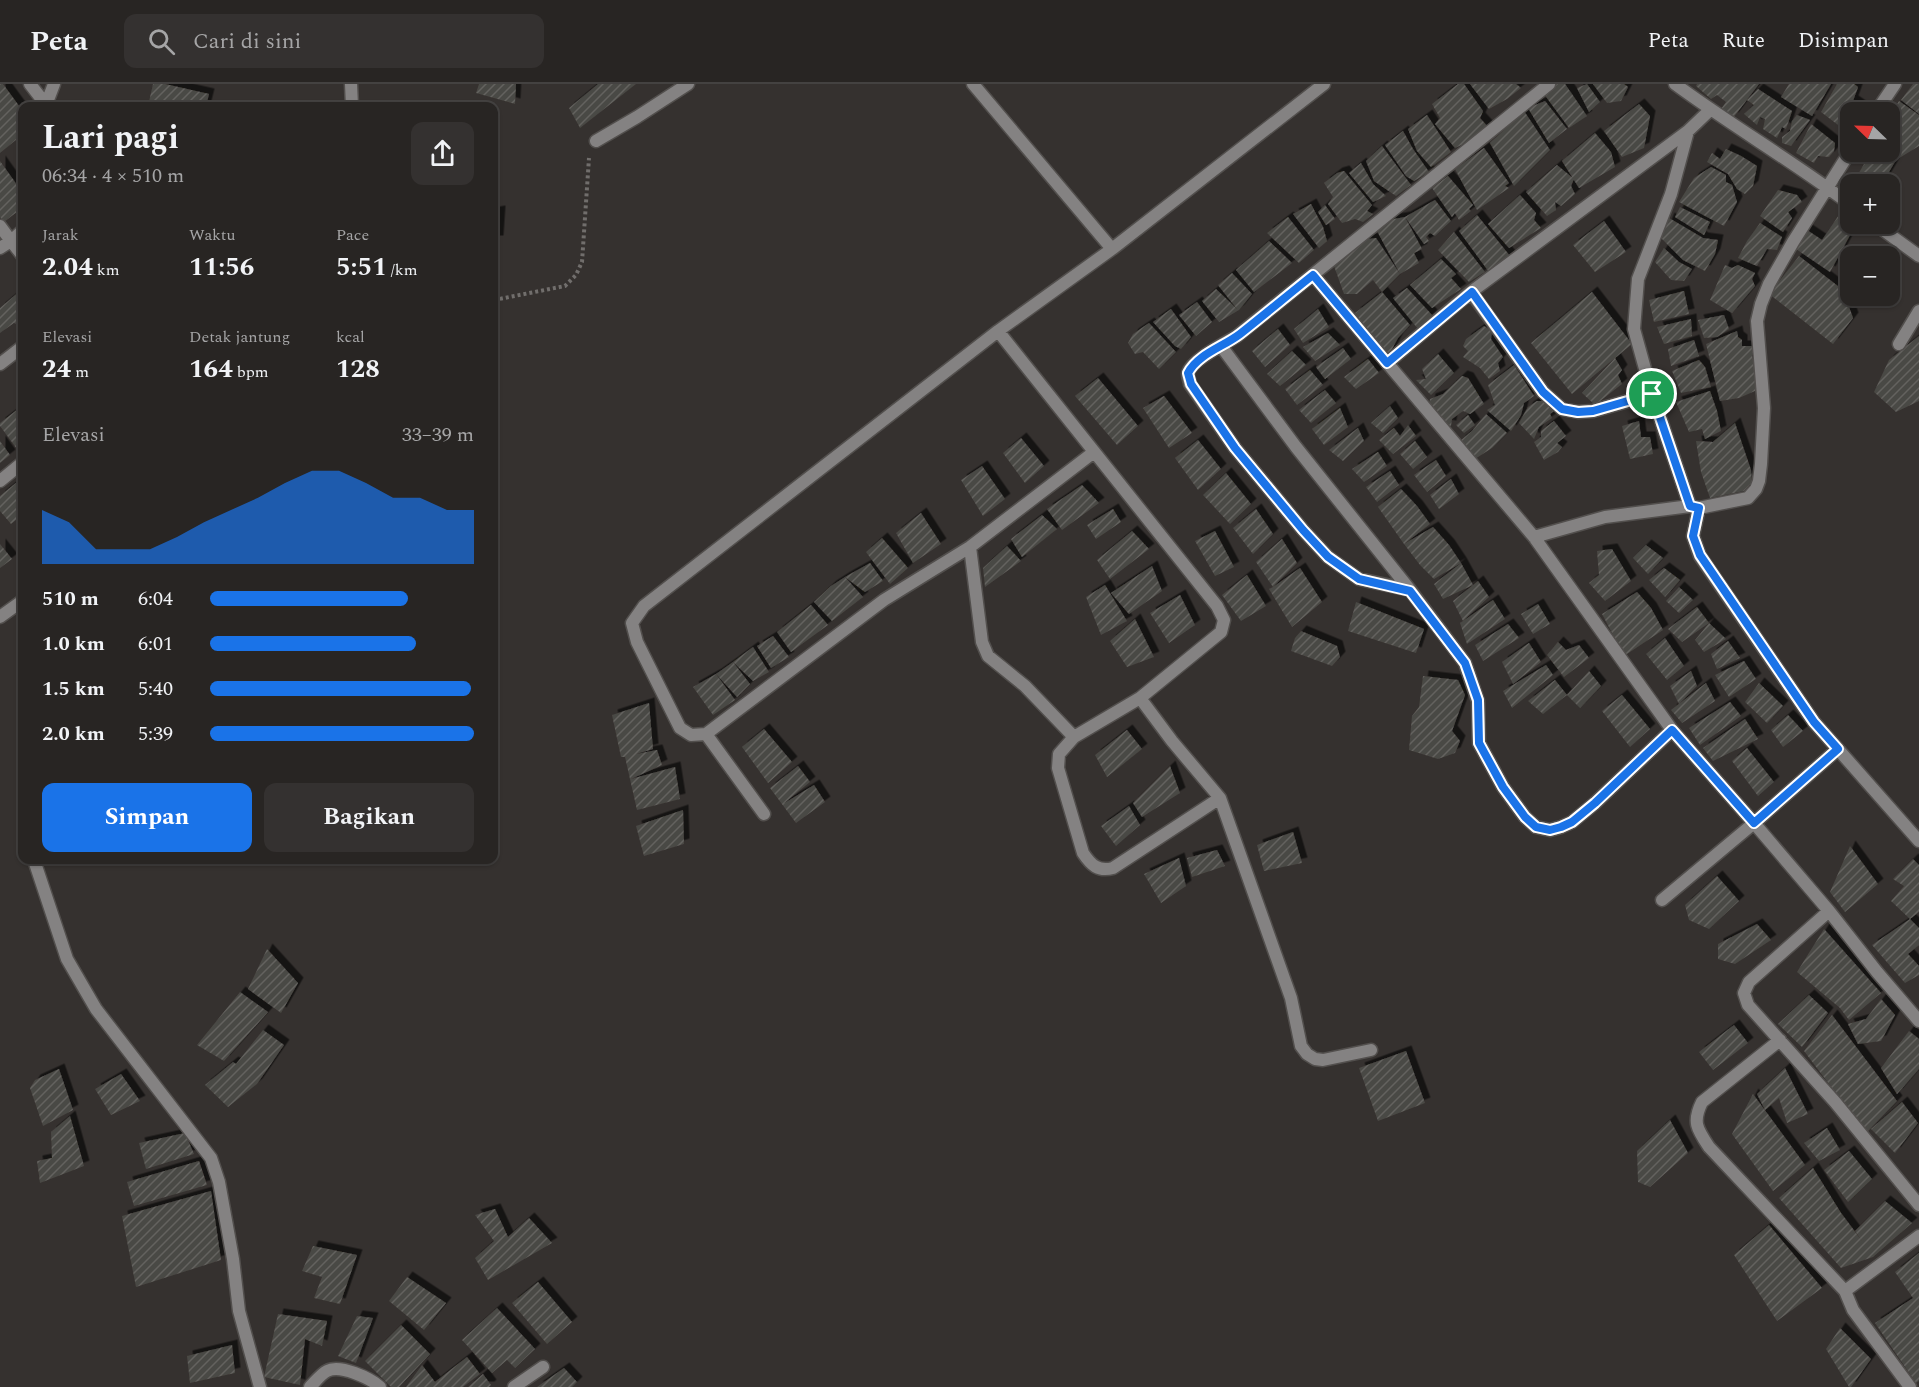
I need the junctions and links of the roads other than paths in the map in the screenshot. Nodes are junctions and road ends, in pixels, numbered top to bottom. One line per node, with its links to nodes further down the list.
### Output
1 (30, 84): 10 (street)
2 (54, 84): 11 (street)
3 (351, 84): 12 (street)
4 (688, 84): 16 (street)
5 (973, 84): 25 (street)
6 (1324, 84): 25 (street)
7 (1549, 84): 28 (street)
8 (1675, 84): 14 (street)
9 (1895, 84): 13 (street)
10 (44, 102)
11 (48, 102)
12 (352, 102)
13 (1883, 102)
14 (1710, 110): 15 (street); 18 (street)
15 (1688, 131): 29 (street); 37 (street)
16 (596, 141)
17 (1843, 162): 18 (street)
18 (1827, 186): 19 (street); 41 (street)
19 (1840, 196)
20 (0, 226): 23 (street)
21 (1889, 234): 27 (street)
22 (18, 235): 23 (street)
23 (11, 241): 24 (street); 26 (street)
24 (0, 248)
25 (1112, 249): 31 (street)
26 (18, 250)
27 (1919, 255)
28 (1313, 275): 33 (street); 35 (street)
29 (1472, 292): 35 (street); 37 (street)
30 (1919, 310): 32 (street)
31 (998, 331): 38 (street); 49 (street)
32 (1899, 344)
33 (1221, 346): 44 (street); 44 (street)
34 (18, 350): 36 (street)
35 (1387, 363): 42 (street)
36 (0, 364)
37 (1652, 394): 41 (street)
38 (1094, 452): 43 (street); 47 (street)
39 (18, 466): 40 (street)
40 (0, 481)
41 (1695, 507): 42 (street); 51 (street)
42 (1534, 537): 48 (street)
43 (970, 547): 49 (street); 50 (street)
44 (1410, 591): 48 (street)
45 (18, 604): 46 (street)
46 (0, 617)
47 (1140, 698): 50 (street); 52 (street)
48 (1672, 730): 54 (street)
49 (706, 734): 53 (street)
50 (1074, 737): 52 (street)
51 (1838, 749): 54 (street); 55 (street)
52 (1220, 798): 61 (street)
53 (764, 814)
54 (1754, 823): 57 (street); 58 (street)
55 (1919, 841)
56 (35, 864): 66 (street)
57 (1662, 900)
58 (1829, 911): 59 (street); 60 (street)
59 (1919, 1021)
60 (1780, 1040): 62 (street); 64 (street)
61 (1371, 1050)
62 (1919, 1205)
63 (1919, 1236): 64 (street)
64 (1845, 1291): 70 (street)
65 (543, 1366): 69 (street)
66 (260, 1387)
67 (310, 1387): 68 (street)
68 (380, 1387)
69 (514, 1387)
70 (1910, 1387)

